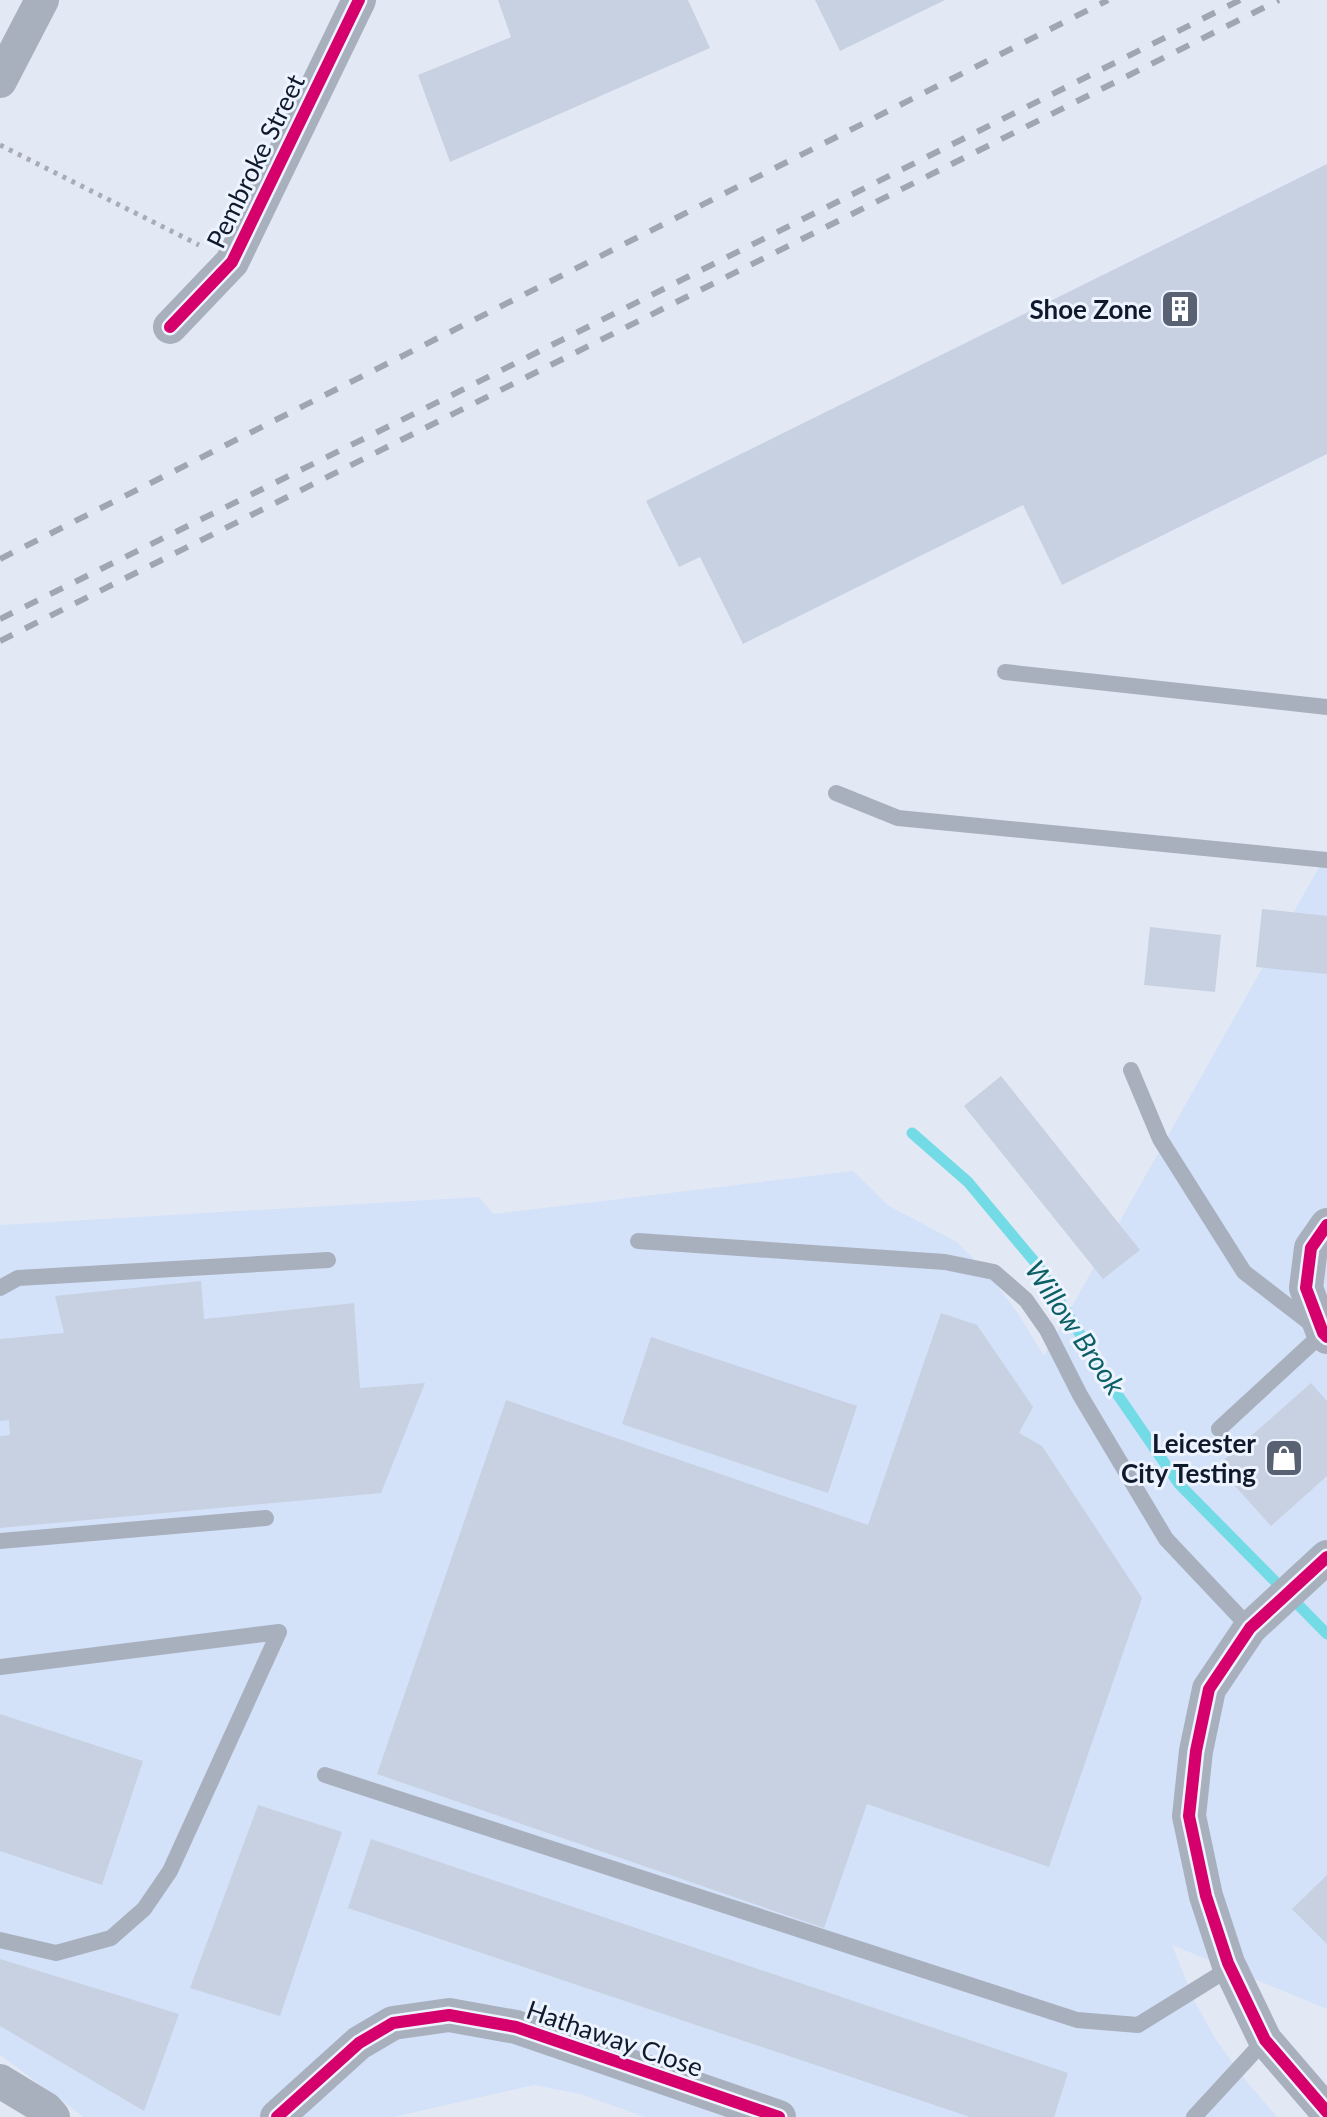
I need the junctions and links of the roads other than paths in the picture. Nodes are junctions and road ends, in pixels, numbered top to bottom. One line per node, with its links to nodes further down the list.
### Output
1 (42, 0): 3 (street)
2 (359, 0): 4 (street, Pembroke Street)
3 (0, 81)
4 (170, 327)
5 (1005, 672): 6 (lane)
6 (1327, 707)
7 (836, 793): 8 (lane)
8 (1327, 860)
9 (1131, 1070): 14 (lane)
10 (1327, 1225): 14 (street)
11 (638, 1241): 19 (lane)
12 (328, 1260): 13 (lane)
13 (0, 1288)
14 (1325, 1335): 15 (lane)
15 (1219, 1429)
16 (266, 1518): 17 (lane)
17 (0, 1541)
18 (1320, 1564): 19 (street)
19 (1250, 1628): 23 (street)
20 (0, 1667): 22 (lane)
21 (325, 1775): 23 (lane)
22 (0, 1940)
23 (1230, 1968): 24 (street)
24 (1265, 2040): 26 (street); 30 (lane)
25 (0, 2081): 27 (street)
26 (1327, 2112)
27 (53, 2117)
28 (277, 2117): 29 (street, Hathaway Close)
29 (779, 2117)
30 (1194, 2117)

